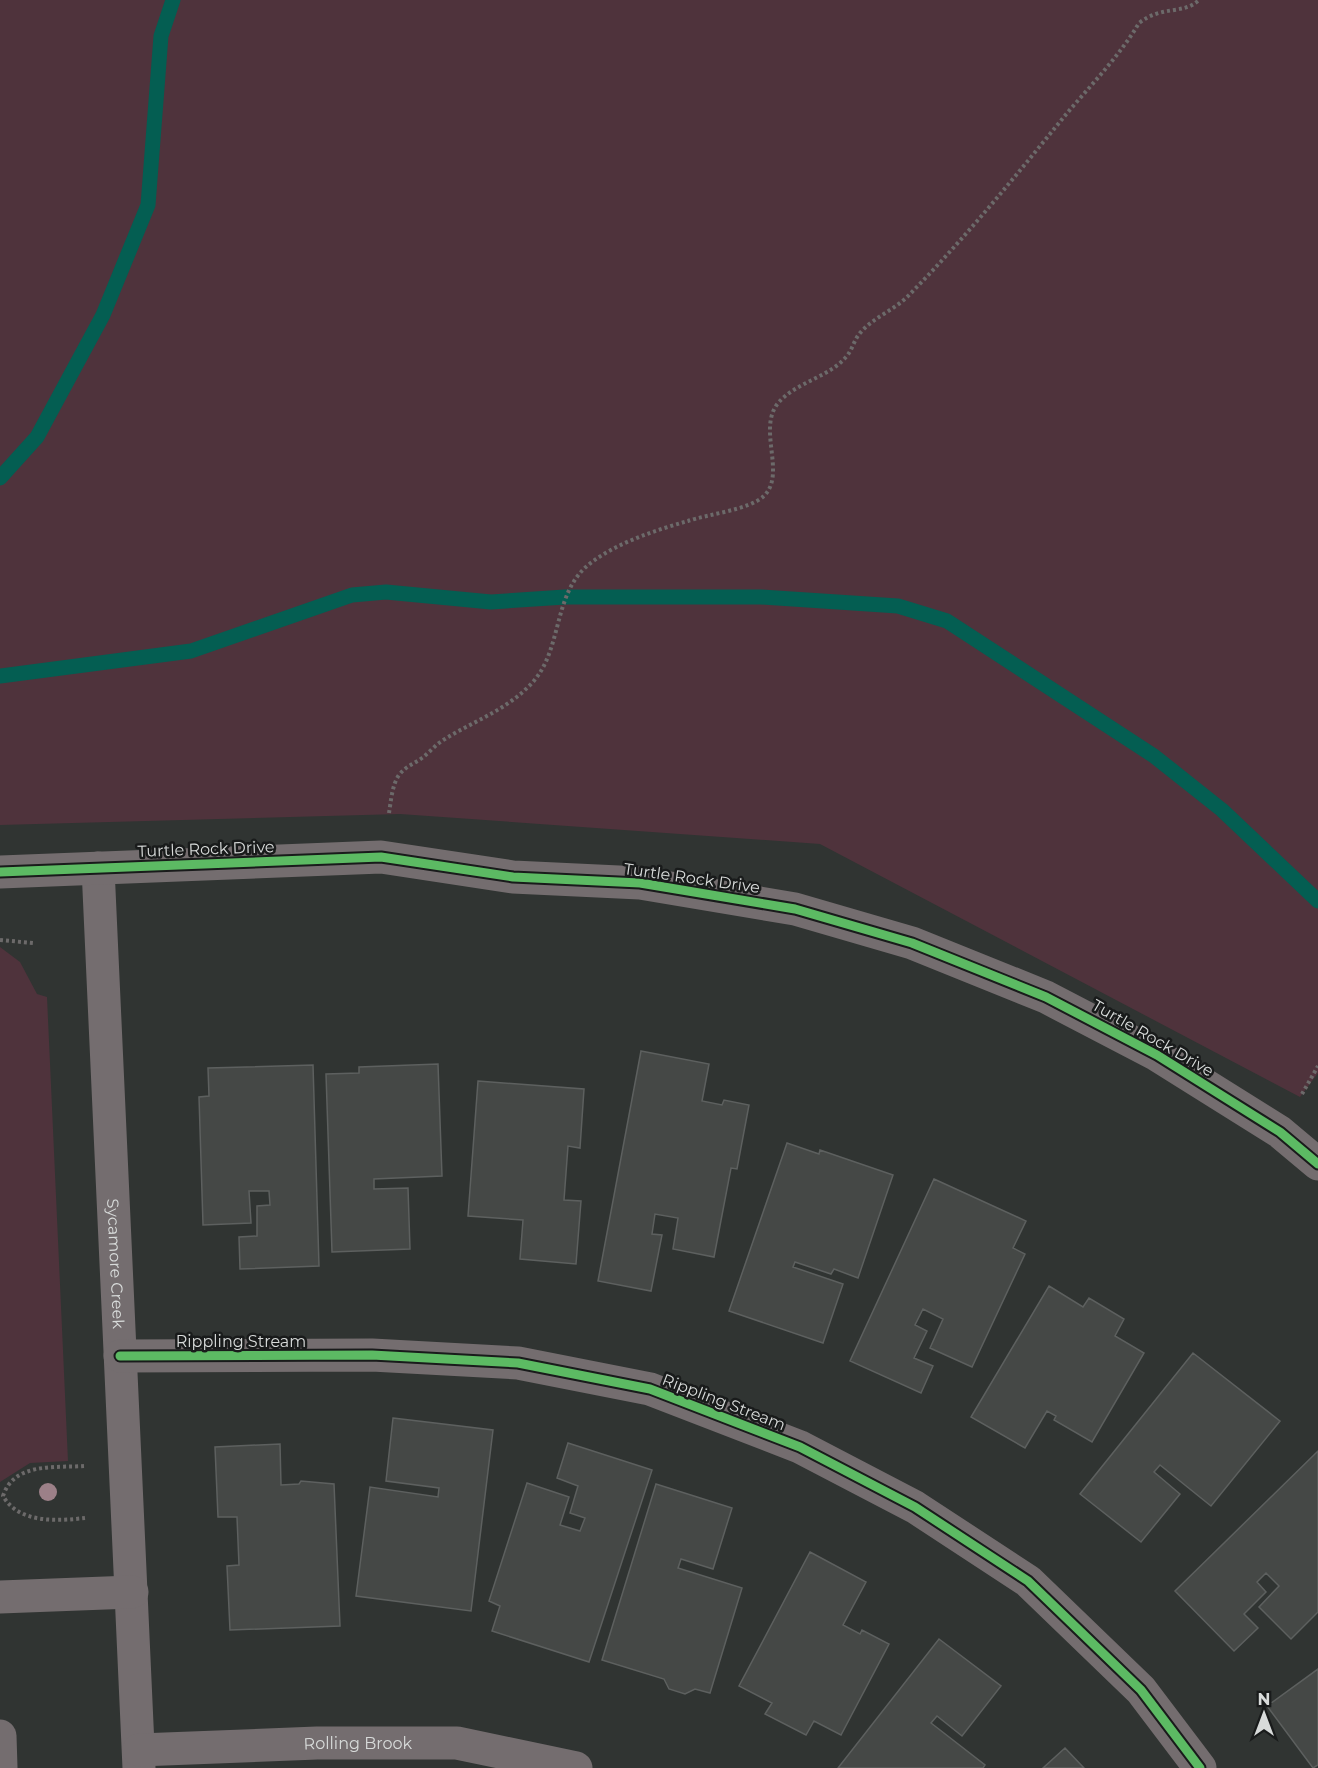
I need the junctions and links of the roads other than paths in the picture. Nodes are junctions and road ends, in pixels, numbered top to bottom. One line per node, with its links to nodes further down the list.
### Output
1 (98, 868): 2 (street, Turtle Rock Drive); 3 (street, Turtle Rock Drive); 4 (street, Sycamore Creek)
2 (0, 872)
3 (1318, 1164)
4 (120, 1356): 5 (street, Sycamore Creek); 11 (street, Rippling Stream)
5 (132, 1592): 6 (street); 8 (street, Sycamore Creek)
6 (0, 1597)
7 (0, 1736): 9 (street)
8 (139, 1759): 10 (street, Rolling Brook)
9 (1, 1768)
10 (576, 1768)
11 (1200, 1768)

